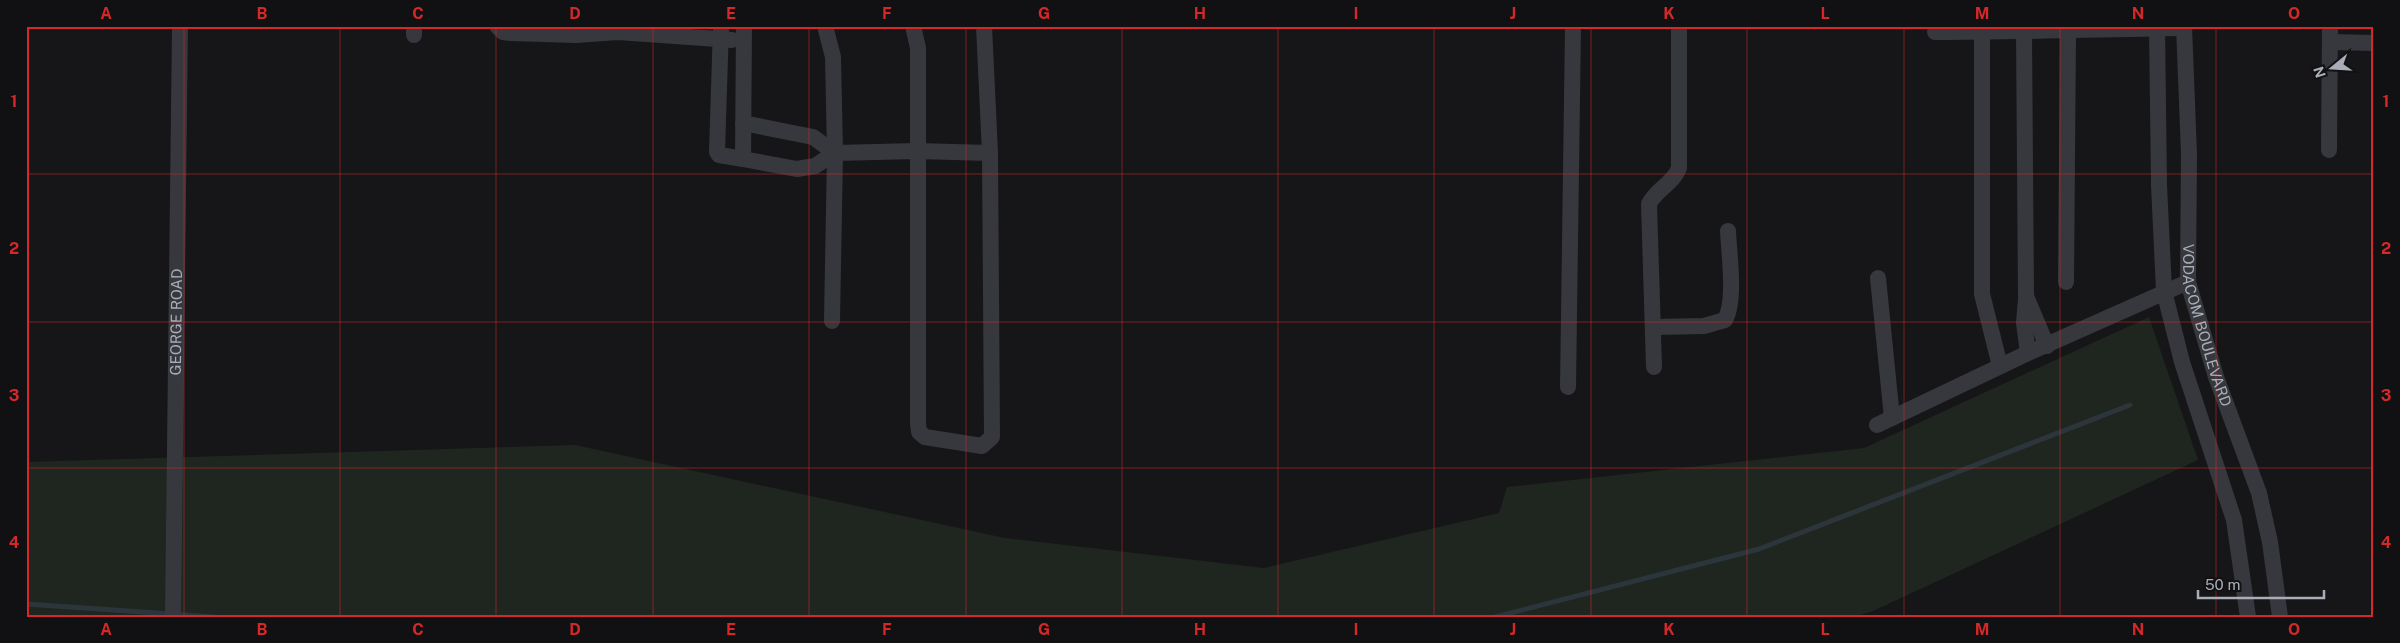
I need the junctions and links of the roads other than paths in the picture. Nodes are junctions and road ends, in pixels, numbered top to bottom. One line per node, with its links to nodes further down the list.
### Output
1 (180, 26): 40 (street, GEORGE ROAD)
2 (497, 26): 11 (street)
3 (637, 26): 12 (street)
4 (825, 26): 24 (street)
5 (913, 26): 23 (street)
6 (984, 26): 25 (street)
7 (1573, 26): 39 (street)
8 (1679, 26): 34 (street)
9 (2157, 27): 10 (street); 16 (street); 31 (street, VODACOM BOULEVARD)
10 (2184, 27): 30 (street, VODACOM BOULEVARD)
11 (576, 31): 12 (street)
12 (618, 32): 17 (street)
13 (1935, 32): 14 (street)
14 (1982, 32): 15 (street); 37 (street)
15 (2024, 32): 16 (street); 32 (street)
16 (2068, 32): 29 (street)
17 (721, 33): 18 (street); 26 (street)
18 (744, 33): 21 (street)
19 (2331, 34): 20 (street); 22 (street)
20 (2374, 43)
21 (743, 123): 24 (street); 26 (street)
22 (2329, 150)
23 (917, 151): 24 (street); 25 (street); 25 (street)
24 (835, 153): 26 (street); 33 (street)
25 (990, 153)
26 (742, 159)
27 (1728, 231): 34 (street)
28 (1878, 278): 37 (street)
29 (2066, 282)
30 (2188, 282): 31 (street); 42 (street, VODACOM BOULEVARD)
31 (2164, 291): 35 (street); 41 (street, VODACOM BOULEVARD)
32 (2026, 296): 35 (street); 36 (street)
33 (832, 321)
34 (1654, 327): 38 (street)
35 (2047, 346): 36 (street)
36 (2028, 353): 37 (street)
37 (2000, 366)
38 (1654, 367)
39 (1568, 387)
40 (173, 610)
41 (2248, 617)
42 (2280, 617)

